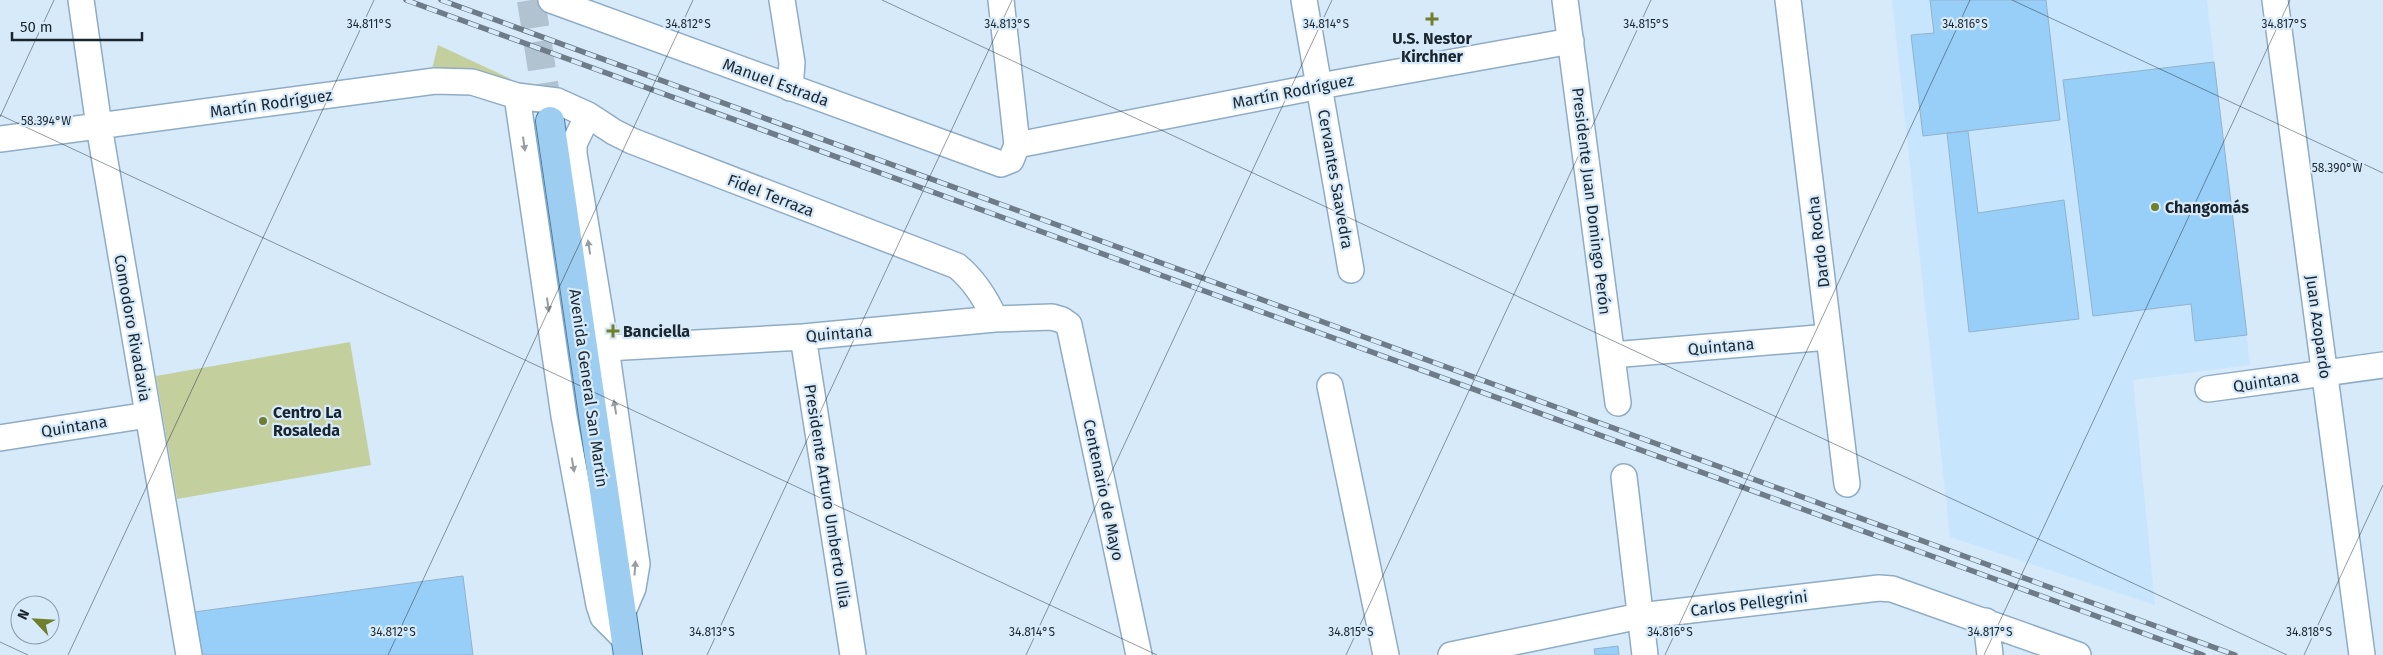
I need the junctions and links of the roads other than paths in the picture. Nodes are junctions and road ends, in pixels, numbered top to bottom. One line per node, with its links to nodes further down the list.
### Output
1 (81, 0): 14 (street, Comodoro Rivadavia)
2 (551, 0): 11 (street, Manuel Estrada)
3 (782, 0): 11 (street)
4 (1001, 0): 16 (street)
5 (1304, 0): 10 (street, Cervantes Saavedra)
6 (1565, 0): 9 (street, Presidente Juan Domingo Perón)
7 (1788, 0): 21 (street, Dardo Rocha)
8 (2275, 0): 25 (street, Juan Azopardo)
9 (1571, 41): 10 (street, Martín Rodríguez); 23 (street, Presidente Juan Domingo Perón)
10 (1320, 86): 16 (street, Martín Rodríguez); 17 (street, Cervantes Saavedra)
11 (790, 88): 16 (street, Manuel Estrada)
12 (536, 105): 13 (street, Fidel Terraza); 14 (street, Martín Rodríguez); 35 (main road, Avenida General San Martín); 35 (street, one-way to 35)
13 (588, 115): 18 (street, Fidel Terraza); 22 (street, one-way to 13)
14 (99, 126): 15 (street, Martín Rodríguez); 29 (street, Comodoro Rivadavia)
15 (0, 139)
16 (1009, 154)
17 (1351, 270)
18 (992, 313): 19 (street, Quintana); 20 (street, Quintana)
19 (1069, 325): 38 (street, Centenario de Mayo)
20 (804, 336): 22 (street, Quintana); 37 (street, Presidente Arturo Umberto Illia)
21 (1829, 337): 23 (street, Quintana); 32 (street, Dardo Rocha)
22 (606, 348): 35 (street, one-way to 22)
23 (1612, 355): 28 (street, Presidente Juan Domingo Perón)
24 (2383, 365): 25 (street, Quintana)
25 (2325, 372): 27 (street, Quintana); 44 (street, Juan Azopardo)
26 (1330, 386): 39 (street)
27 (2208, 389)
28 (1618, 403)
29 (148, 415): 30 (street, Quintana); 36 (street, Comodoro Rivadavia)
30 (0, 438)
31 (1624, 477): 33 (street)
32 (1847, 484)
33 (1640, 616): 34 (street, Carlos Pellegrini); 40 (street, Carlos Pellegrini); 41 (street)
34 (1986, 621): 42 (street); 43 (street)
35 (625, 637)
36 (189, 655)
37 (853, 655)
38 (1139, 655)
39 (1386, 655)
40 (1451, 655)
41 (1645, 655)
42 (1990, 655)
43 (2078, 655)
44 (2362, 655)

